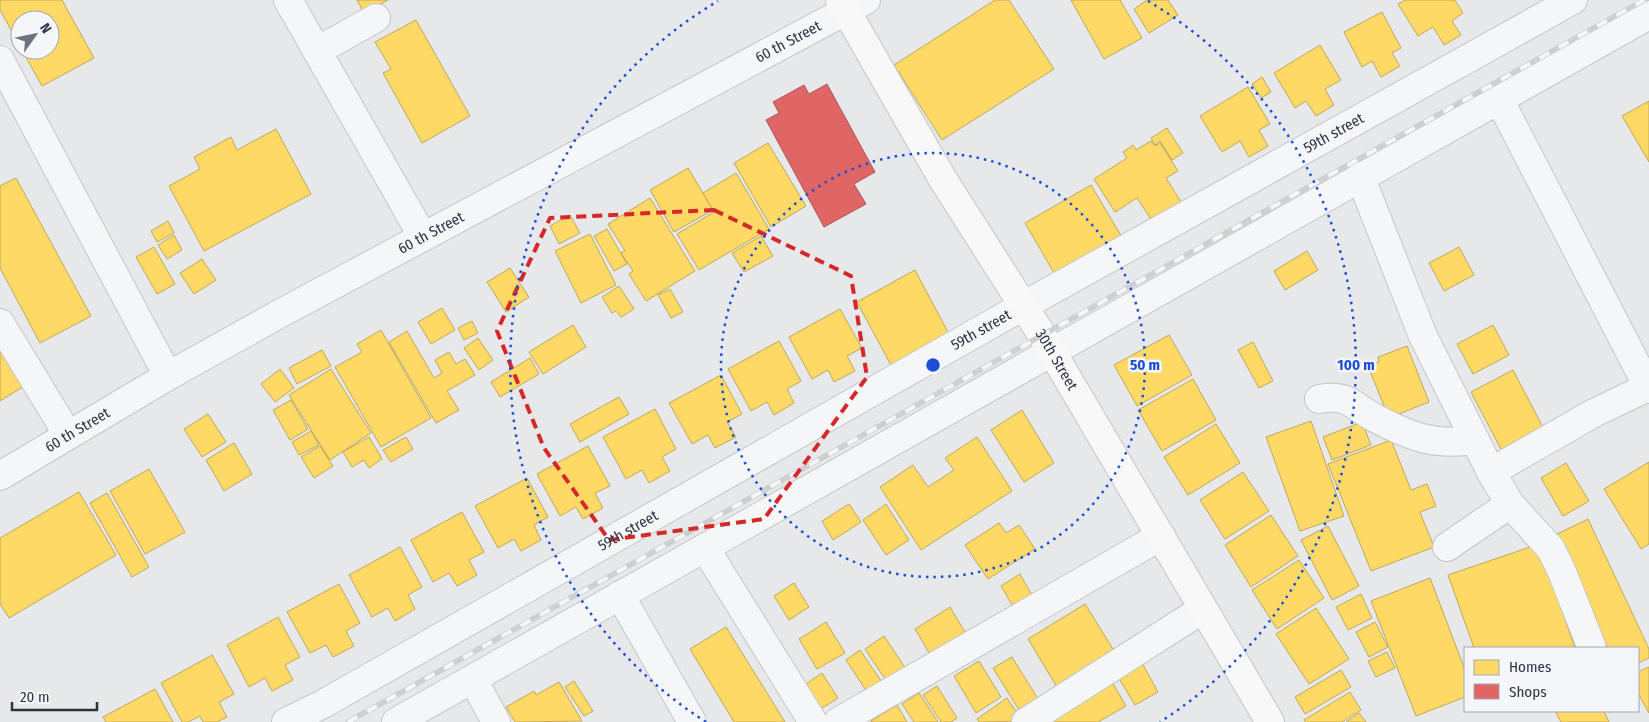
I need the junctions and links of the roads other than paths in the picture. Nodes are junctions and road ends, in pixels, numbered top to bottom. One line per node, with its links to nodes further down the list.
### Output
1 (288, 0): 6 (street)
2 (1573, 0): 11 (street, 59th street)
3 (851, 4): 10 (street, 60 th Street); 11 (main road, 30th Street)
4 (1649, 15): 8 (street)
5 (376, 18): 6 (street)
6 (317, 51): 10 (street)
7 (0, 60): 14 (street)
8 (1499, 99): 9 (street); 15 (street)
9 (1360, 176): 13 (street); 18 (street)
10 (422, 238): 14 (street, 60 th Street)
11 (1023, 306): 13 (main road, 30th Street); 29 (street, 59th street)
12 (0, 323): 17 (street)
13 (1051, 352): 22 (main road, 30th Street); 24 (street)
14 (168, 376): 17 (street, 60 th Street)
15 (1649, 388): 19 (street)
16 (1319, 399): 18 (street)
17 (68, 435): 20 (street, 60 th Street)
18 (1475, 440): 19 (street)
19 (1491, 472): 21 (street)
20 (0, 476)
21 (1510, 504): 23 (street); 27 (street)
22 (1161, 536): 26 (main road, 30th Street); 35 (street)
23 (1447, 547)
24 (705, 548): 25 (street); 34 (street)
25 (620, 595): 28 (street); 33 (street)
26 (1204, 609): 36 (street); 37 (main road, 30th Street)
27 (1592, 647)
28 (473, 679): 31 (street); 32 (street)
29 (328, 713): 30 (street, 59th street)
30 (286, 722)
31 (396, 722)
32 (496, 722)
33 (692, 722)
34 (813, 722)
35 (838, 722)
36 (1026, 722)
37 (1270, 722)

